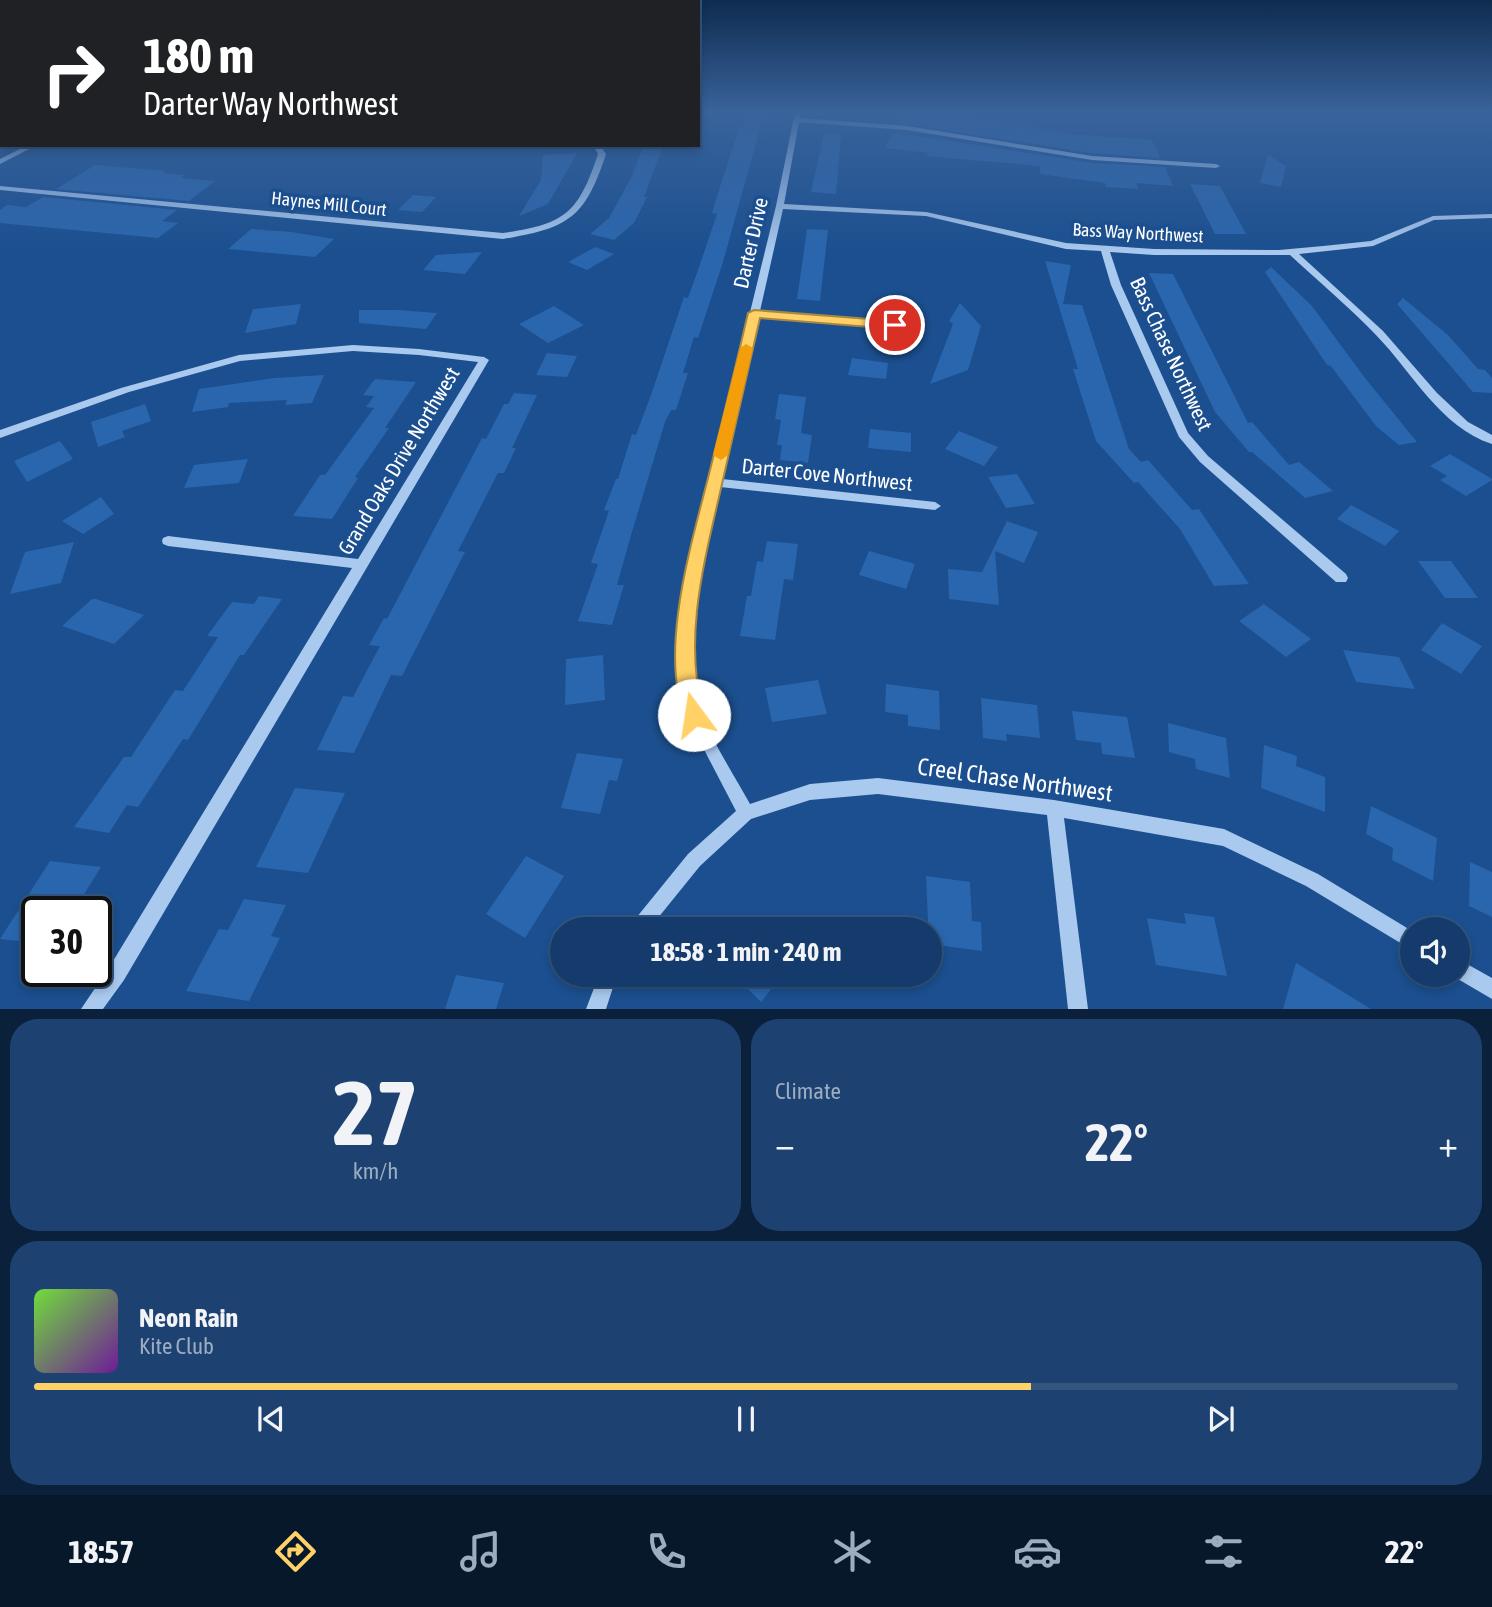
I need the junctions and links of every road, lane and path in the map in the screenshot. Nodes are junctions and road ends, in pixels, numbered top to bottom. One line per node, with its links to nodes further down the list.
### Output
1 (601, 159): 5 (street, Haynes Mill Court)
2 (788, 159): 6 (street, Darter Drive)
3 (1109, 159): 4 (street)
4 (1216, 166)
5 (0, 188)
6 (780, 206): 8 (street, Bass Way Northwest); 10 (street, Darter Drive)
7 (1492, 216): 9 (street, Bass Way Northwest)
8 (1105, 250): 9 (street, Bass Way Northwest); 18 (street, Bass Chase Northwest)
9 (1292, 252): 13 (street)
10 (754, 313): 11 (street); 14 (street, Darter Drive)
11 (895, 325)
12 (0, 434): 17 (street, Grand Oaks Drive Northwest)
13 (1492, 440)
14 (715, 482): 15 (street, Darter Cove Northwest); 20 (street, Darter Drive)
15 (935, 506)
16 (168, 541): 17 (street)
17 (361, 564): 26 (street, Grand Oaks Drive Northwest)
18 (1341, 578)
19 (1054, 808): 20 (street, Creel Chase Northwest); 22 (street, Creel Chase Northwest); 28 (street)
20 (746, 813): 21 (street, Creel Chase Northwest)
21 (648, 917)
22 (1400, 934)
23 (1470, 975): 25 (street)
24 (604, 987): 27 (street)
25 (1492, 989)
26 (91, 1009)
27 (596, 1009)
28 (1078, 1009)

